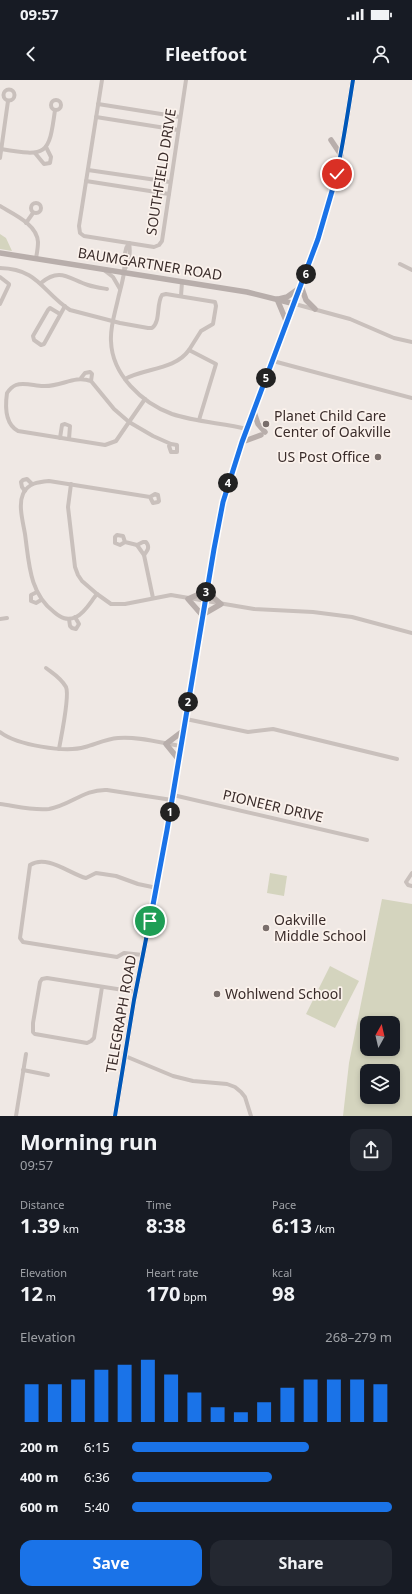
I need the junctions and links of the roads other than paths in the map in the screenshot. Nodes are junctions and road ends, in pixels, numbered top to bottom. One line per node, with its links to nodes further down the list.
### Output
1 (102, 80): 5 (street, SOUTHFIELD DRIVE)
2 (186, 80): 8 (street, SOUTHFIELD DRIVE)
3 (353, 80): 14 (main road, TELEGRAPH ROAD)
4 (8, 101): 12 (street)
5 (98, 104): 7 (street, SOUTHFIELD DRIVE); 8 (street)
6 (55, 110): 11 (street)
7 (96, 117): 9 (street); 16 (street, SOUTHFIELD DRIVE)
8 (180, 117): 9 (street, SOUTHFIELD DRIVE)
9 (178, 130): 18 (street, SOUTHFIELD DRIVE)
10 (331, 140): 14 (main road)
11 (46, 147): 13 (street); 13 (street)
12 (1, 149): 13 (street); 15 (street)
13 (35, 153)
14 (341, 155): 34 (main road, TELEGRAPH ROAD)
15 (0, 158)
16 (88, 170): 17 (street, SOUTHFIELD DRIVE); 18 (street)
17 (86, 181): 19 (street); 23 (street, SOUTHFIELD DRIVE)
18 (170, 182): 19 (street, SOUTHFIELD DRIVE)
19 (169, 194): 23 (street, SOUTHFIELD DRIVE)
20 (0, 206): 22 (street)
21 (33, 213): 22 (street)
22 (26, 223): 25 (street)
23 (129, 243): 30 (street)
24 (0, 253): 25 (main road, BAUMGARTNER ROAD)
25 (36, 258): 28 (main road, BAUMGARTNER ROAD)
26 (400, 264): 29 (street)
27 (0, 268): 33 (street)
28 (102, 268): 30 (main road, BAUMGARTNER ROAD); 36 (street)
29 (412, 270)
30 (124, 272): 32 (main road, BAUMGARTNER ROAD); 36 (street)
31 (0, 277): 39 (street)
32 (182, 282): 37 (street); 38 (main road, BAUMGARTNER ROAD)
33 (41, 283): 35 (street); 41 (street)
34 (301, 286): 38 (main road); 40 (main road, TELEGRAPH ROAD); 42 (main road)
35 (107, 288)
36 (120, 289): 44 (street)
37 (181, 296): 44 (street); 47 (street)
38 (277, 299): 40 (main road, BAUMGARTNER ROAD); 45 (main road)
39 (0, 304)
40 (294, 304): 42 (street); 45 (main road, TELEGRAPH ROAD)
41 (64, 306): 43 (street); 44 (street)
42 (315, 309): 46 (street)
43 (60, 314): 43 (street)
44 (113, 321): 50 (street)
45 (287, 323): 48 (main road, TELEGRAPH ROAD)
46 (412, 342)
47 (189, 350): 50 (street); 55 (street)
48 (273, 361): 52 (street); 54 (main road, TELEGRAPH ROAD)
49 (81, 378): 51 (street); 51 (street); 58 (street)
50 (125, 379): 53 (street)
51 (91, 381): 56 (street)
52 (412, 398)
53 (145, 399): 55 (street); 56 (street)
54 (254, 412): 57 (main road, TELEGRAPH ROAD); 60 (main road)
55 (199, 420): 57 (street)
56 (130, 422): 59 (street); 61 (street)
57 (247, 429): 60 (main road, TELEGRAPH ROAD)
58 (60, 438): 59 (street); 59 (street)
59 (69, 439)
60 (242, 442): 69 (main road, TELEGRAPH ROAD)
61 (171, 444)
62 (32, 484): 63 (street); 64 (street); 64 (street)
63 (71, 484): 65 (street); 71 (street)
64 (25, 491): 70 (street)
65 (150, 497)
66 (125, 542): 67 (street)
67 (137, 545): 68 (street); 68 (street)
68 (144, 555): 72 (street)
69 (207, 586): 73 (main road); 75 (main road, TELEGRAPH ROAD); 76 (main road)
70 (37, 592): 74 (street); 74 (street)
71 (97, 594): 72 (street); 78 (street)
72 (153, 598): 73 (street)
73 (188, 599): 75 (street); 77 (main road)
74 (41, 600): 81 (street)
75 (205, 602): 76 (street); 77 (main road, TELEGRAPH ROAD)
76 (221, 604): 77 (main road); 82 (street)
77 (202, 615): 84 (main road, TELEGRAPH ROAD)
78 (76, 617): 81 (street); 81 (street)
79 (7, 618): 80 (street)
80 (0, 619)
81 (69, 619)
82 (412, 633)
83 (46, 668): 89 (street)
84 (186, 719): 85 (main road, TELEGRAPH ROAD); 90 (street)
85 (184, 730): 87 (main road); 88 (main road, TELEGRAPH ROAD)
86 (1, 734): 89 (street)
87 (166, 744): 88 (street); 89 (street); 91 (main road)
88 (181, 746): 91 (main road, TELEGRAPH ROAD)
89 (59, 749)
90 (397, 759)
91 (179, 760): 92 (main road, TELEGRAPH ROAD)
92 (173, 798): 93 (street, PIONEER DRIVE); 94 (street, PIONEER DRIVE); 97 (main road, TELEGRAPH ROAD)
93 (0, 804)
94 (367, 840)
95 (412, 873): 96 (street)
96 (412, 886)
97 (157, 888): 98 (main road, TELEGRAPH ROAD); 98 (street)
98 (143, 955): 100 (main road, TELEGRAPH ROAD)
99 (102, 987): 99 (street); 100 (street)
100 (136, 992): 102 (main road, TELEGRAPH ROAD)
101 (26, 1054): 103 (street)
102 (125, 1056): 106 (main road, TELEGRAPH ROAD); 107 (street)
103 (23, 1070): 104 (street); 105 (street)
104 (48, 1075)
105 (16, 1116)
106 (115, 1116)
107 (251, 1116)

